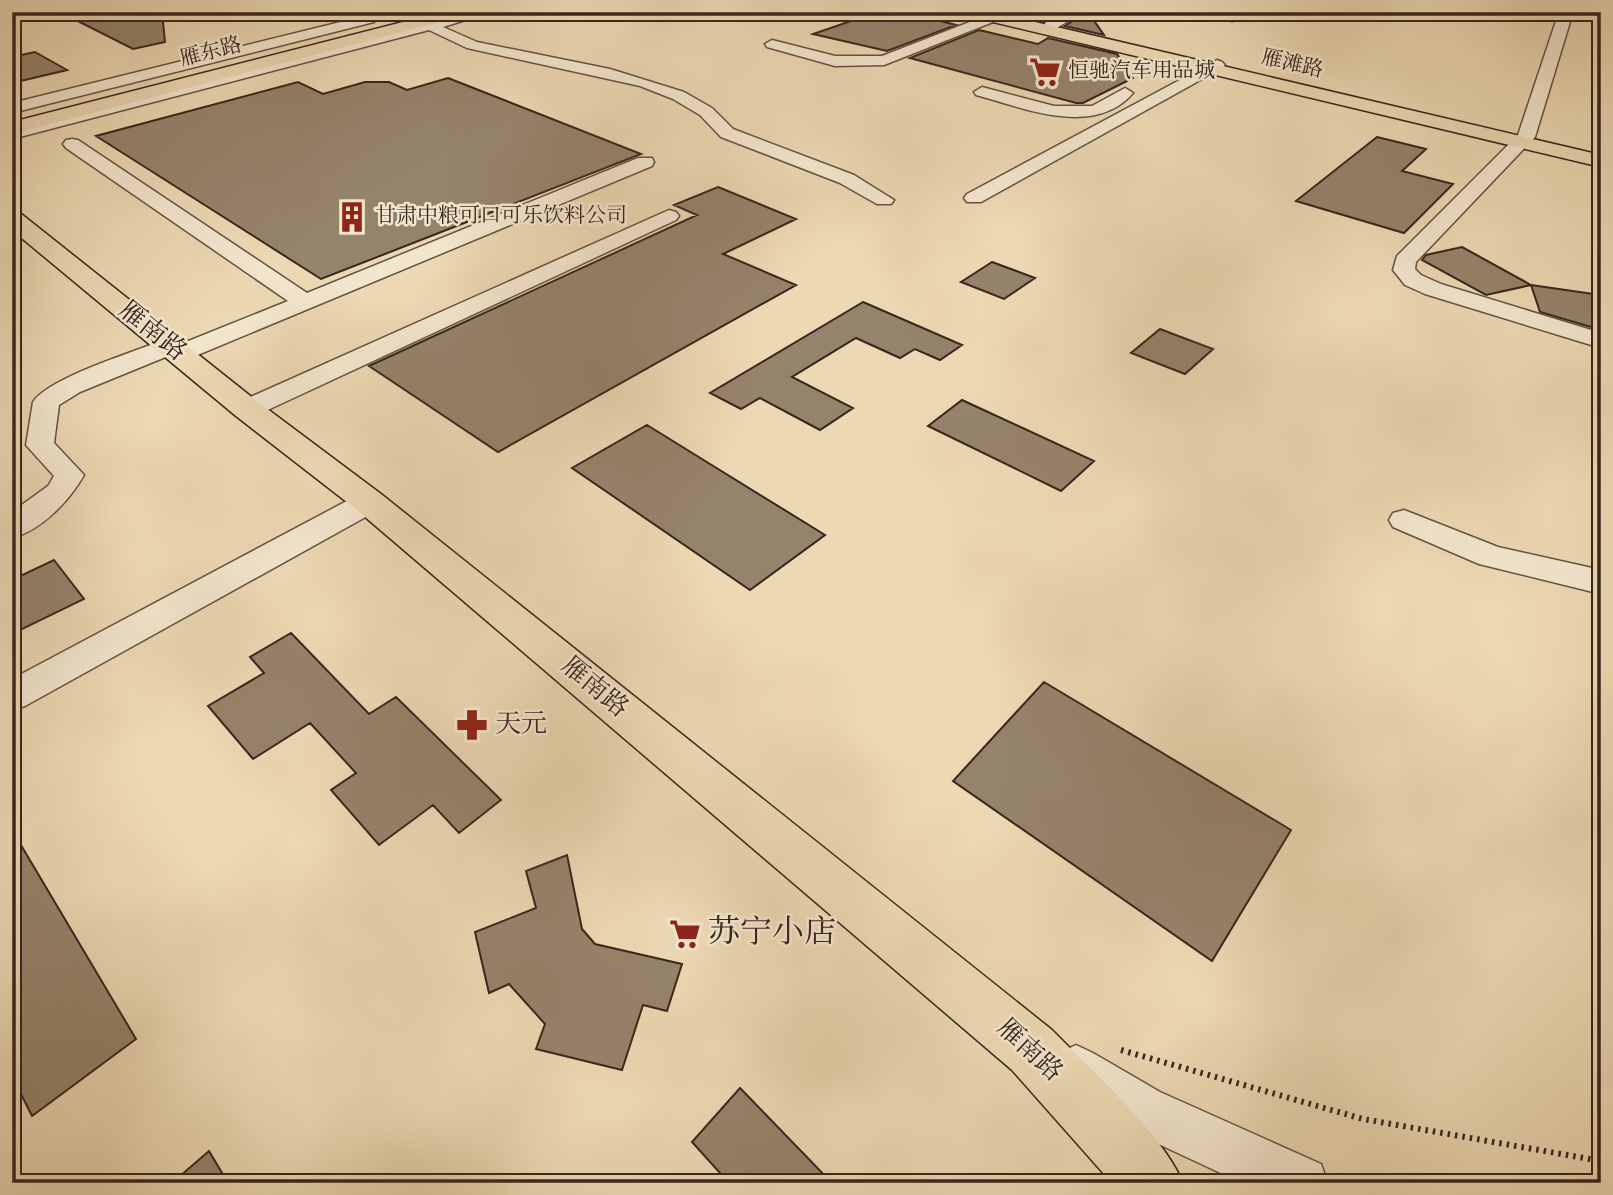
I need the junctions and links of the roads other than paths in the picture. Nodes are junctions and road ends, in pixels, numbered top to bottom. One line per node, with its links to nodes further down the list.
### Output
1 (461, 12): 10 (main road, 雁东路)
2 (484, 12): 10 (street)
3 (972, 12): 8 (main road, 雁滩路)
4 (1076, 12): 11 (street)
5 (1186, 12): 6 (street)
6 (1242, 12)
7 (1566, 12): 22 (street)
8 (993, 15): 11 (main road, 雁滩路); 13 (street); 15 (main road, 雁滩路)
9 (382, 16): 18 (street)
10 (424, 20): 12 (main road, 雁东路); 14 (main road, 雁东路); 28 (street)
11 (1051, 26): 16 (main road, 雁滩路)
12 (305, 41): 14 (street); 19 (main road, 雁东路)
13 (772, 44)
14 (329, 50): 20 (main road, 雁东路); 21 (street)
15 (1178, 61): 16 (main road, 雁滩路); 17 (street)
16 (1213, 67): 22 (main road, 雁滩路); 27 (street)
17 (982, 92)
18 (12, 108)
19 (12, 116)
20 (12, 128)
21 (12, 134)
22 (1523, 139): 24 (main road, 雁滩路); 25 (main road, 雁滩路); 32 (street)
23 (72, 144): 31 (street)
24 (1601, 154)
25 (1601, 161)
26 (645, 162): 31 (street)
27 (974, 198)
28 (884, 200)
29 (668, 216): 34 (street)
30 (12, 218): 33 (main road, 雁南路)
31 (305, 302): 33 (street)
32 (1601, 341)
33 (174, 350): 34 (main road, 雁南路); 37 (street)
34 (247, 409): 35 (main road, 雁南路)
35 (369, 502): 39 (street); 40 (main road, 雁南路)
36 (1404, 520): 38 (street)
37 (12, 528)
38 (1601, 582)
39 (12, 695)
40 (992, 1017): 41 (main road, 雁南路); 42 (street)
41 (1152, 1183)
42 (1302, 1183)

